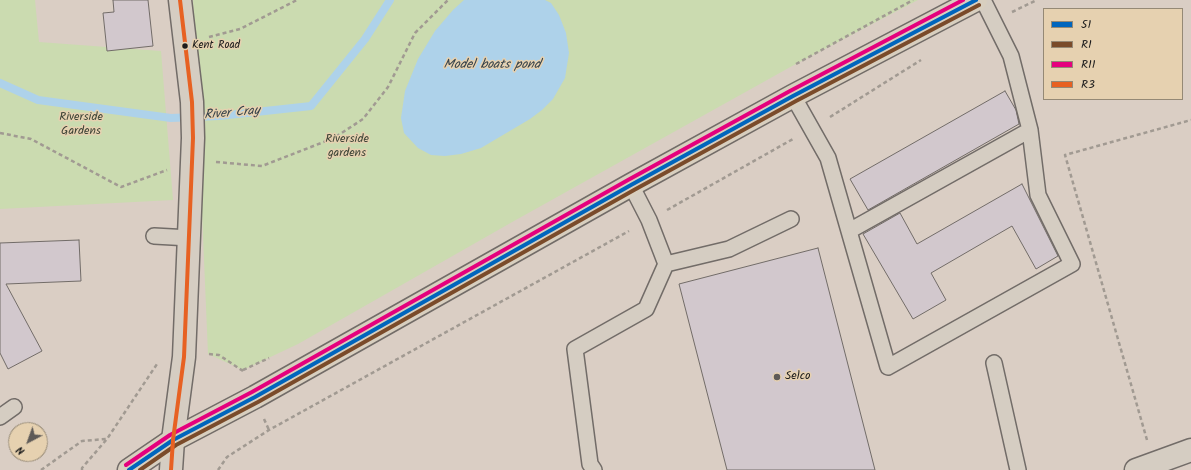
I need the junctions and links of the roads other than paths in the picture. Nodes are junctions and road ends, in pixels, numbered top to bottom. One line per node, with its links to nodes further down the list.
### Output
1 (180, 0): 10 (street)
2 (976, 0): 4 (main road)
3 (983, 0): 5 (lane)
4 (793, 96): 6 (main road); 8 (lane)
5 (1030, 130): 8 (lane); 8 (lane)
6 (631, 185): 11 (lane); 15 (main road)
7 (790, 218): 11 (lane)
8 (849, 231)
9 (154, 236): 10 (lane)
10 (190, 238): 15 (street)
11 (666, 264): 20 (lane)
12 (994, 363): 21 (lane)
13 (14, 407): 14 (lane)
14 (0, 417)
15 (173, 440): 18 (main road); 19 (street)
16 (1191, 450): 17 (street)
17 (1145, 467)
18 (129, 470)
19 (171, 470)
20 (594, 470)
21 (1018, 470)

